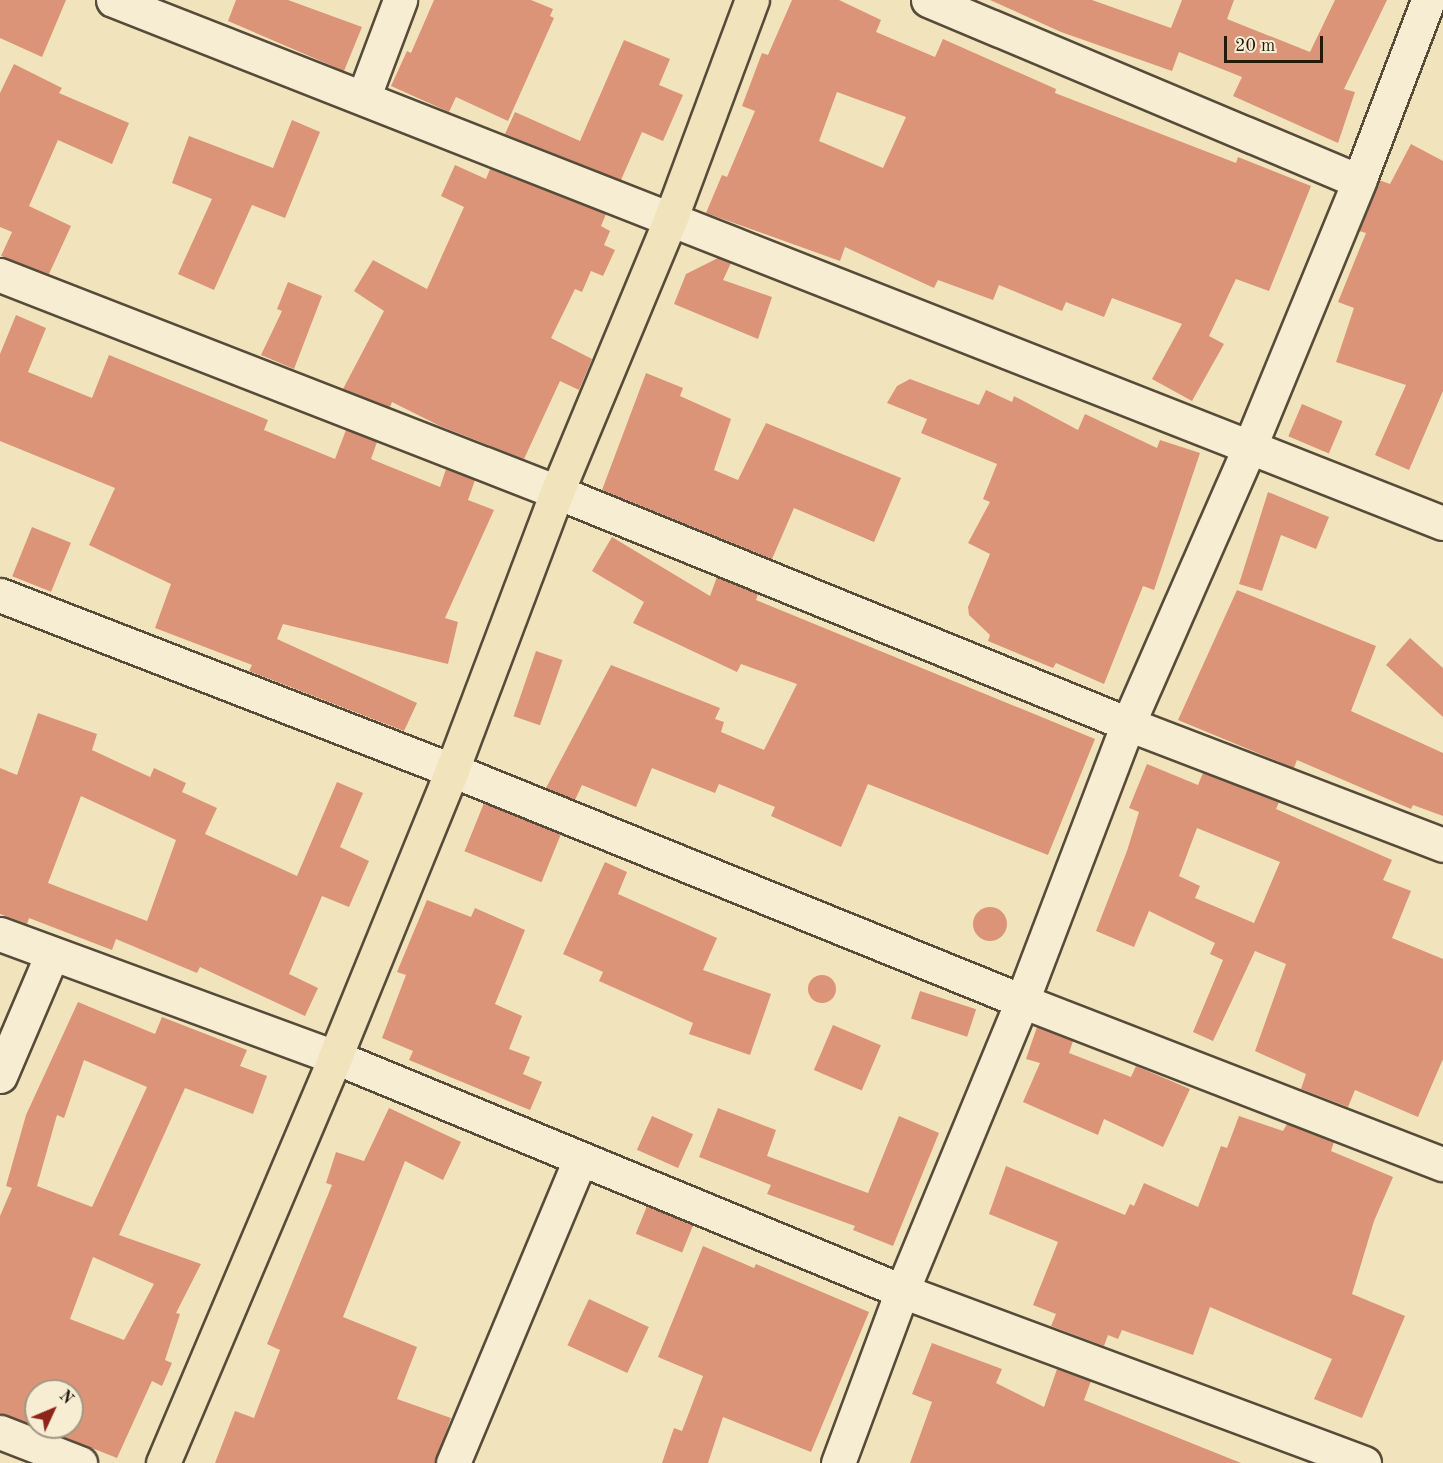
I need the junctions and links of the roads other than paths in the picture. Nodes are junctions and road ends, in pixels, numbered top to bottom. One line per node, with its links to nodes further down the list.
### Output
1 (113, 0): 6 (street)
2 (400, 0): 6 (street)
3 (752, 0): 8 (highway)
4 (927, 0): 7 (street)
5 (1428, 0): 7 (street)
6 (364, 96): 8 (street)
7 (1359, 181): 10 (street)
8 (669, 220): 10 (street); 11 (highway)
9 (0, 275): 11 (street)
10 (1250, 446): 12 (street); 14 (street)
11 (557, 492): 14 (street); 15 (highway)
12 (1443, 523)
13 (0, 595): 15 (street)
14 (1128, 724): 16 (street); 19 (street)
15 (452, 770): 19 (street); 20 (highway)
16 (1443, 845)
17 (0, 934): 18 (street)
18 (52, 954): 20 (street); 21 (street)
19 (1022, 1001): 23 (street); 24 (street)
20 (335, 1058): 22 (street); 27 (highway)
21 (0, 1076)
22 (580, 1159): 24 (street); 28 (street)
23 (1443, 1164)
24 (902, 1291): 29 (street); 30 (street)
25 (0, 1432): 26 (street)
26 (80, 1463)
27 (163, 1463)
28 (453, 1463)
29 (838, 1463)
30 (1364, 1463)

